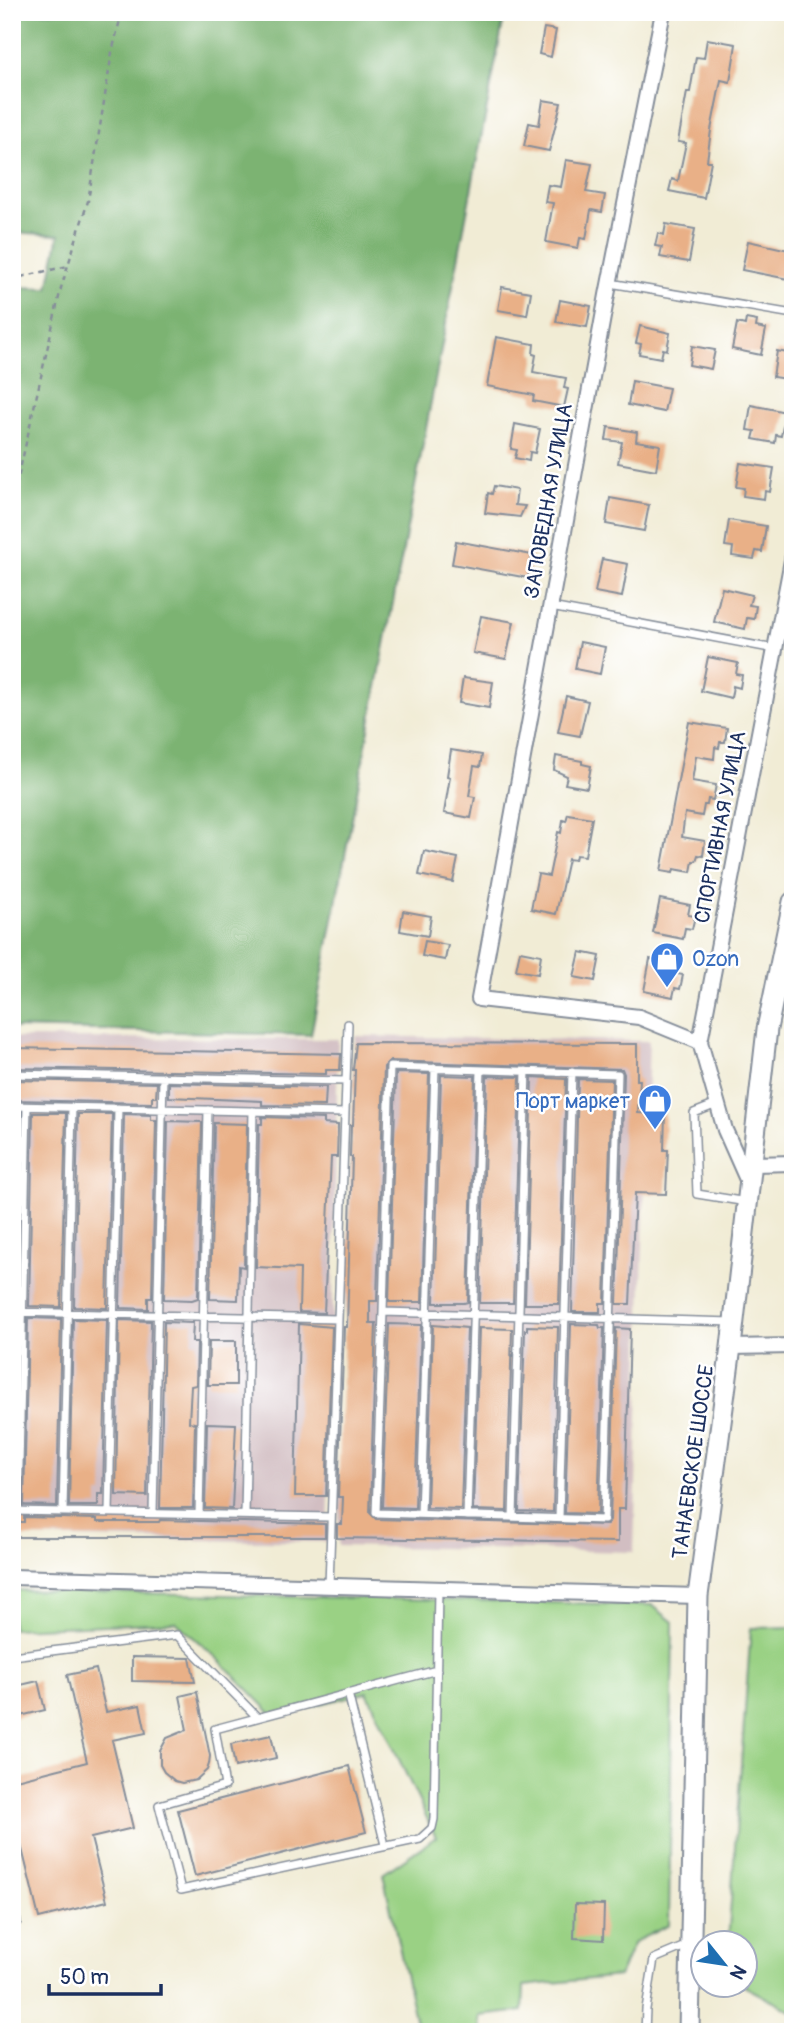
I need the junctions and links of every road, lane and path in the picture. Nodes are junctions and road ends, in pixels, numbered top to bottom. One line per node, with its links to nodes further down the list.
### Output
1 (122, 12): 3 (path)
2 (663, 12): 5 (street, ЗАПОВЕДНАЯ УЛИЦА)
3 (68, 266): 4 (path); 7 (path)
4 (12, 279)
5 (609, 283): 6 (lane); 9 (street, ЗАПОВЕДНАЯ УЛИЦА)
6 (793, 314)
7 (12, 505)
8 (793, 555): 10 (street, СПОРТИВНАЯ УЛИЦА)
9 (550, 607): 10 (lane); 14 (street, ЗАПОВЕДНАЯ УЛИЦА)
10 (775, 649): 14 (street, СПОРТИВНАЯ УЛИЦА)
11 (793, 902): 12 (street, ТАНАЕВСКОЕ ШОССЕ)
12 (786, 967): 32 (street, ТАНАЕВСКОЕ ШОССЕ)
13 (348, 1024): 21 (lane)
14 (700, 1042): 22 (street, СПОРТИВНАЯ УЛИЦА)
15 (435, 1068): 16 (lane); 36 (lane); 39 (lane)
16 (481, 1070): 17 (lane); 41 (lane)
17 (526, 1071): 18 (lane); 43 (lane)
18 (572, 1072): 45 (lane); 47 (lane)
19 (12, 1074): 20 (lane)
20 (163, 1077): 21 (lane); 27 (lane)
21 (346, 1081): 30 (lane)
22 (718, 1104): 33 (street, СПОРТИВНАЯ УЛИЦА); 33 (lane)
23 (12, 1106): 24 (lane)
24 (27, 1107): 25 (lane); 35 (lane)
25 (72, 1108): 26 (lane); 37 (lane)
26 (118, 1108): 27 (lane); 38 (lane)
27 (162, 1109): 28 (lane); 40 (lane)
28 (208, 1110): 29 (lane); 42 (lane)
29 (253, 1111): 30 (lane); 44 (lane)
30 (345, 1113): 46 (lane)
31 (793, 1163): 32 (street)
32 (751, 1164): 33 (street, ТАНАЕВСКОЕ ШОССЕ)
33 (748, 1193): 48 (street, ТАНАЕВСКОЕ ШОССЕ)
34 (12, 1312): 35 (lane)
35 (23, 1312): 37 (lane); 51 (lane)
36 (383, 1312): 39 (lane); 56 (lane)
37 (68, 1313): 38 (lane); 52 (lane)
38 (114, 1314): 40 (lane); 53 (lane)
39 (428, 1314): 41 (lane); 56 (lane)
40 (158, 1315): 42 (lane); 54 (lane)
41 (473, 1315): 43 (lane); 58 (lane)
42 (203, 1316): 44 (lane); 55 (lane)
43 (519, 1316): 45 (lane); 60 (lane)
44 (249, 1317): 46 (lane); 57 (lane)
45 (565, 1318): 47 (lane); 61 (lane)
46 (338, 1319): 59 (lane)
47 (611, 1319): 48 (lane); 61 (lane)
48 (733, 1322): 50 (street, ТАНАЕВСКОЕ ШОССЕ)
49 (793, 1346): 50 (street)
50 (731, 1347): 65 (street, ТАНАЕВСКОЕ ШОССЕ)
51 (15, 1511): 52 (lane)
52 (63, 1512): 53 (lane)
53 (109, 1512): 54 (lane)
54 (153, 1513): 55 (lane)
55 (199, 1514): 57 (lane)
56 (421, 1514): 58 (lane)
57 (244, 1515): 59 (lane)
58 (467, 1516): 60 (lane)
59 (331, 1517): 63 (lane)
60 (513, 1517): 61 (lane)
61 (559, 1518)
62 (12, 1577): 63 (street)
63 (328, 1587): 64 (street)
64 (438, 1589): 65 (street); 67 (lane)
65 (698, 1596): 73 (street, ТАНАЕВСКОЕ ШОССЕ)
66 (12, 1656): 69 (lane)
67 (436, 1670): 68 (lane); 70 (lane)
68 (348, 1693): 69 (lane); 70 (lane)
69 (257, 1717): 70 (lane)
70 (385, 1845)
71 (12, 1902): 72 (lane)
72 (17, 1922)
73 (691, 1928)
74 (690, 1944): 76 (lane)
75 (690, 1988): 77 (street, ТАНАЕВСКОЕ ШОССЕ)
76 (645, 2032)
77 (689, 2032)

